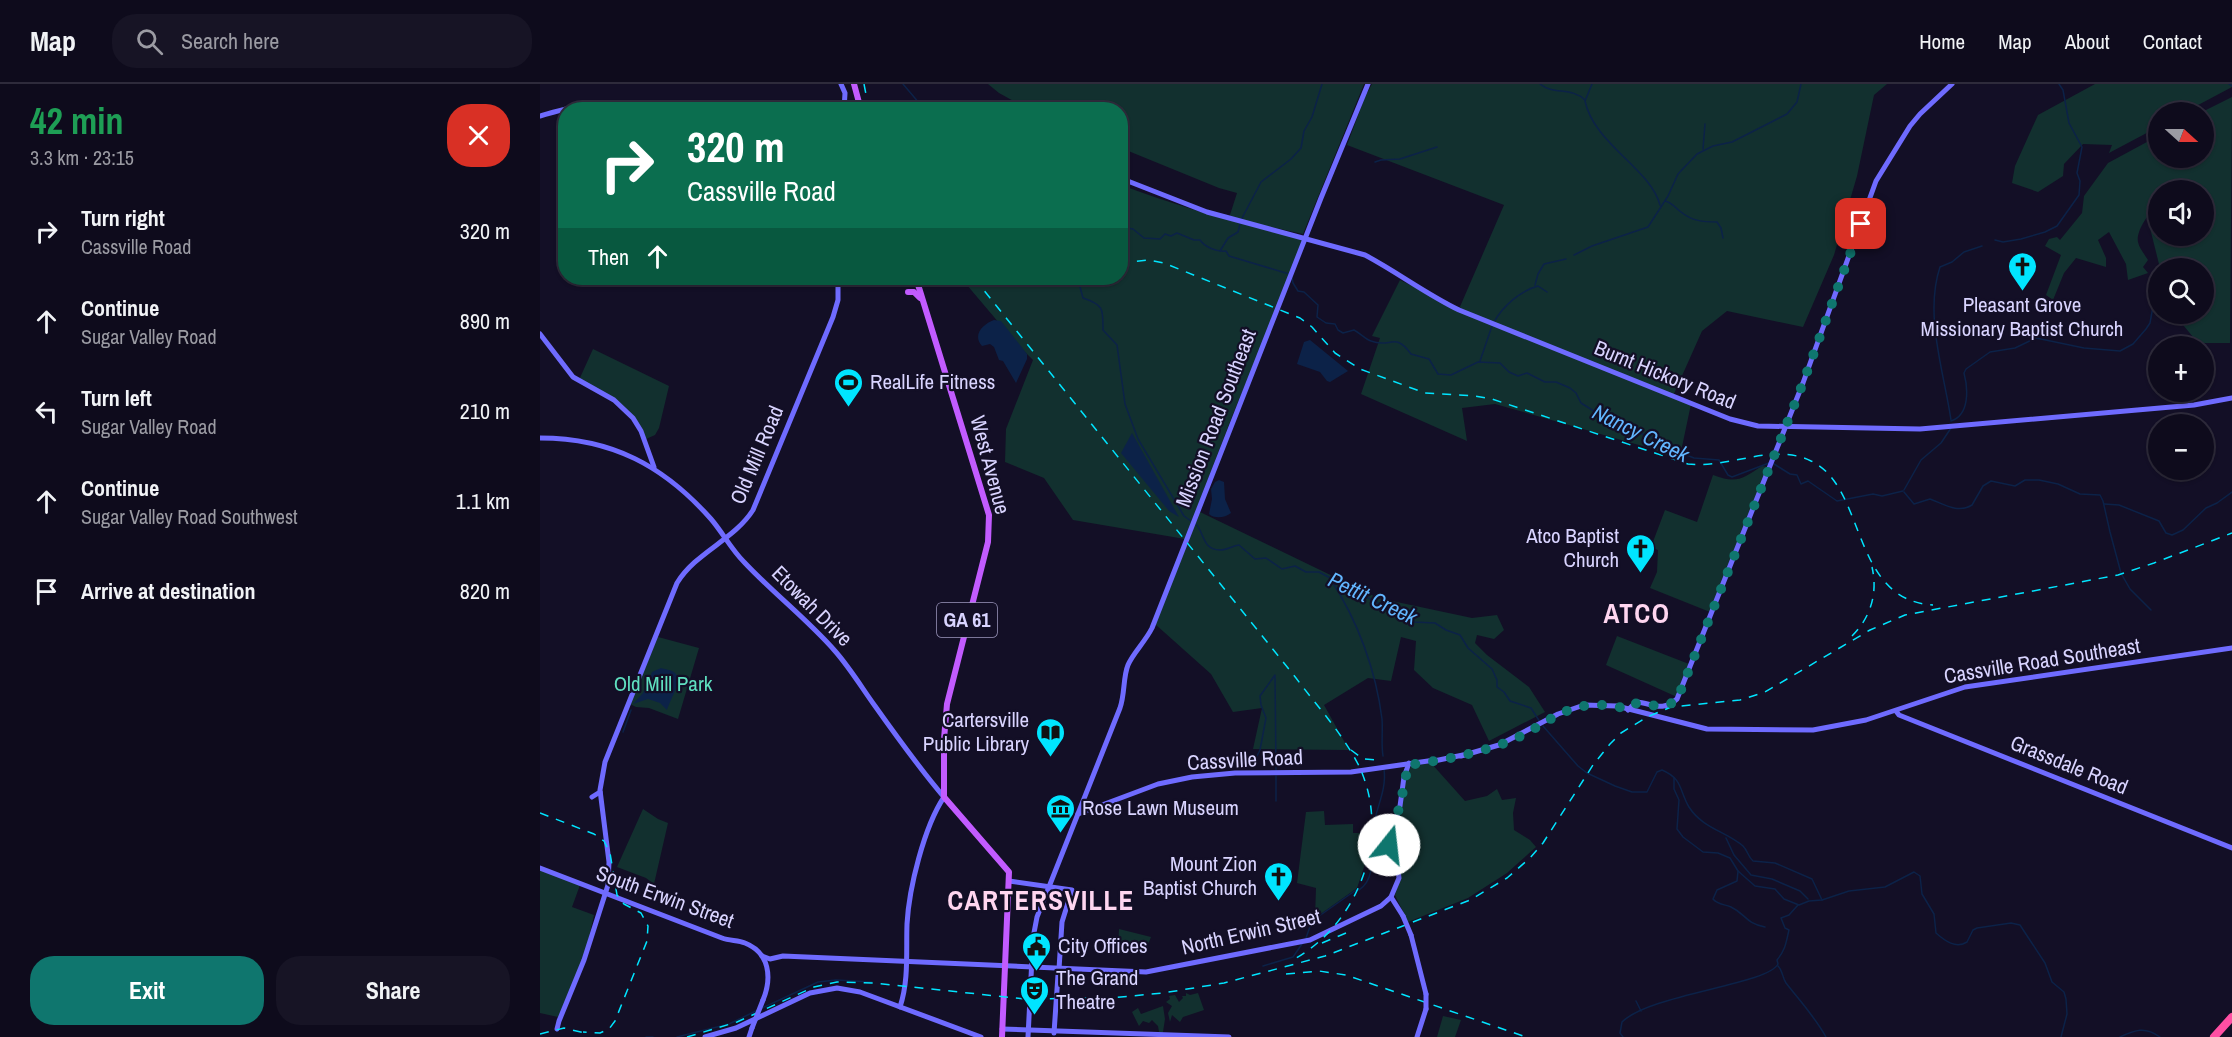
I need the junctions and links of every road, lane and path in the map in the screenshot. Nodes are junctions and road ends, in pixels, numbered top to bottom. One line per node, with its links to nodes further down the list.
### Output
1 (841, 84): 5 (street)
2 (856, 84): 6 (main road)
3 (1368, 84): 10 (street, Mission Road Southeast)
4 (1952, 84): 24 (street)
5 (844, 102)
6 (861, 102)
7 (558, 111): 8 (street)
8 (540, 117)
9 (1128, 181): 10 (street, Burnt Hickory Road)
10 (1306, 238): 24 (street, Burnt Hickory Road); 50 (street, Mission Road Southeast)
11 (838, 285): 16 (street, Old Mill Road)
12 (912, 285): 15 (main road)
13 (916, 285): 15 (main road, West Avenue / GA 61)
14 (844, 293): 16 (street)
15 (921, 298): 20 (main road, West Avenue / GA 61)
16 (838, 300): 18 (street, Old Mill Road)
17 (540, 334): 26 (street)
18 (824, 339): 19 (street, Old Mill Road); 19 (street)
19 (819, 351): 31 (street, Old Mill Road)
20 (946, 373): 21 (main road); 22 (main road, West Avenue / GA 61); 22 (main road)
21 (942, 381)
22 (951, 388): 29 (main road, West Avenue / GA 61)
23 (2232, 398): 24 (street, Burnt Hickory Road)
24 (1787, 425): 33 (street)
25 (540, 438): 27 (street, Etowah Drive)
26 (649, 455): 27 (street); 28 (street)
27 (643, 462): 28 (street, Etowah Drive)
28 (654, 468): 31 (street, Etowah Drive)
29 (978, 476): 30 (main road); 45 (main road, West Avenue / GA 61)
30 (975, 483)
31 (725, 538): 46 (street, Etowah Drive); 47 (street, Old Mill Road)
32 (2232, 648): 36 (street, Cassville Road Southeast)
33 (1634, 703): 34 (street); 35 (street)
34 (1628, 710): 35 (street, Cassville Road); 37 (street, Cassville Road); 37 (street, Cassville Road); 38 (street, Cassville Road)
35 (1635, 711): 38 (street, Cassville Road)
36 (1895, 713): 41 (street, Cassville Road Southeast); 51 (street, Grassdale Road)
37 (1555, 716): 39 (street, Cassville Road)
38 (1654, 717): 40 (street, Cassville Road)
39 (1536, 727): 43 (street, Cassville Road); 43 (street, Cassville Road)
40 (1719, 730): 41 (street, Cassville Road Southeast)
41 (1804, 731): 42 (street)
42 (1801, 737)
43 (1461, 756): 44 (street, Cassville Road)
44 (1408, 764): 50 (street, Cassville Road); 56 (street)
45 (944, 783): 46 (main road); 49 (main road, West Avenue / GA 61)
46 (937, 788): 49 (street, Etowah Drive)
47 (600, 792): 48 (street); 55 (street, Old Mill Road)
48 (592, 797)
49 (944, 797): 53 (main road, Etowah Drive); 59 (street, West Avenue)
50 (1082, 811): 54 (street, Mission Road Southeast)
51 (2232, 848)
52 (540, 868): 55 (street, South Erwin Street)
53 (1009, 881): 54 (street); 61 (main road)
54 (1049, 887): 62 (street, Mission Road Southeast); 63 (street)
55 (606, 894): 57 (street, South Erwin Street); 67 (street, Old Mill Road)
56 (1391, 897): 63 (street, North Erwin Street); 77 (street, bridge)
57 (762, 956): 58 (street); 60 (street, South Erwin Street)
58 (772, 959): 59 (street); 60 (street)
59 (906, 961): 61 (street); 64 (street, West Avenue)
60 (767, 965): 72 (street, bridge)
61 (1005, 966): 62 (street, North Erwin Street); 68 (main road)
62 (1032, 967): 63 (street, North Erwin Street); 69 (street, Mission Road Southeast)
63 (1059, 968): 70 (street, bridge)
64 (900, 1006): 71 (street); 73 (street)
65 (2232, 1017): 78 (highway)
66 (2230, 1025): 79 (highway)
67 (558, 1029)
68 (1002, 1029): 69 (street); 74 (main road)
69 (1029, 1030): 75 (street, Mission Road Southeast); 76 (street)
70 (1054, 1035)
71 (705, 1037)
72 (749, 1037)
73 (981, 1037)
74 (1002, 1037)
75 (1028, 1037)
76 (1229, 1037)
77 (1417, 1037)
78 (2214, 1037)
79 (2221, 1037)

